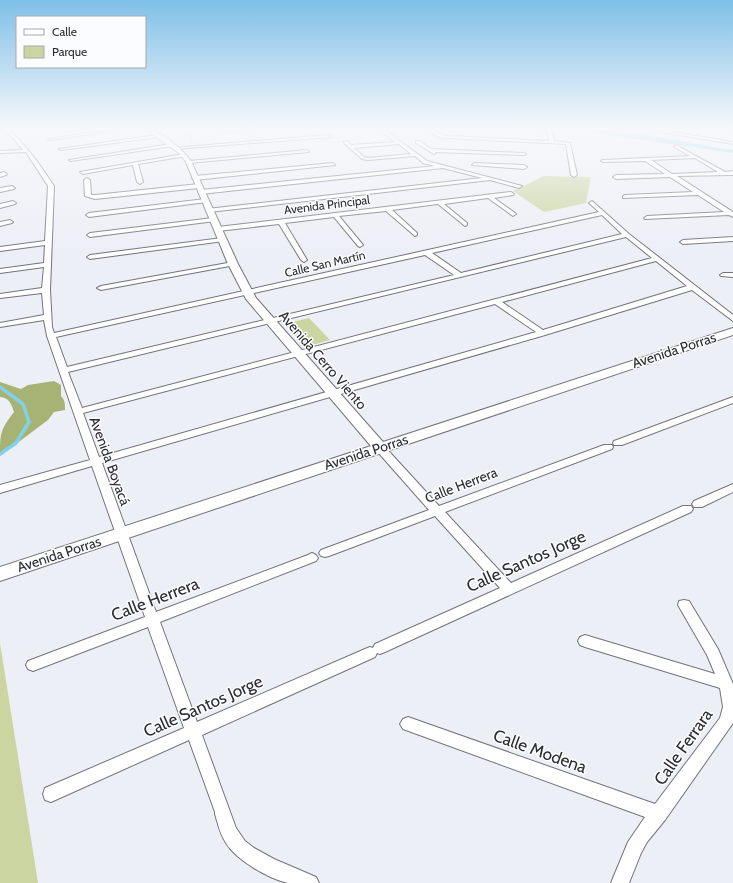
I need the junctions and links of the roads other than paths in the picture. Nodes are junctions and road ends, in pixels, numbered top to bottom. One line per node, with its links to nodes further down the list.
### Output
1 (41, 171): 51 (street, Avenida Boyacá)
2 (88, 171): 11 (street)
3 (137, 171): 20 (street)
4 (192, 171): 28 (street, Avenida Cerro Viento)
5 (306, 171): 28 (street)
6 (410, 171): 28 (street)
7 (458, 171): 18 (street)
8 (573, 171): 14 (street)
9 (665, 171): 15 (street)
10 (721, 171): 12 (street)
11 (83, 172)
12 (724, 173): 13 (street); 15 (street); 17 (street)
13 (733, 173)
14 (574, 175)
15 (671, 175): 16 (street); 24 (street)
16 (616, 177)
17 (733, 178)
18 (488, 179): 21 (street); 28 (street)
19 (87, 180): 28 (street)
20 (140, 182)
21 (519, 186)
22 (12, 188): 23 (street)
23 (0, 190)
24 (698, 193): 27 (street); 37 (street)
25 (511, 194): 26 (street, Avenida Principal)
26 (490, 197): 30 (street, Avenida Principal); 36 (street)
27 (625, 197)
28 (204, 198): 35 (street); 44 (street, Avenida Cerro Viento); 46 (street)
29 (13, 203): 32 (street)
30 (440, 203): 33 (street, Avenida Principal); 43 (street)
31 (592, 203): 34 (street)
32 (0, 206)
33 (388, 209): 38 (street, Avenida Principal); 45 (street)
34 (603, 213): 47 (street); 54 (street, Calle San Martín)
35 (89, 214)
36 (513, 214)
37 (731, 214): 39 (street)
38 (335, 215): 41 (street, Avenida Principal); 52 (street)
39 (647, 218)
40 (10, 222): 42 (street)
41 (281, 222): 44 (street, Avenida Principal); 56 (street)
42 (0, 224)
43 (466, 224)
44 (218, 229): 49 (street, Avenida Cerro Viento)
45 (415, 234)
46 (90, 235)
47 (627, 235): 57 (street); 61 (street)
48 (733, 239): 50 (street)
49 (222, 240): 55 (street); 58 (street, Avenida Cerro Viento)
50 (683, 242)
51 (48, 243): 53 (street); 59 (street, Avenida Boyacá)
52 (360, 244)
53 (0, 249)
54 (427, 253): 61 (street); 67 (street, Calle San Martín)
55 (90, 257)
56 (304, 260)
57 (658, 260): 64 (street); 69 (street)
58 (233, 264): 65 (street); 67 (street, Avenida Cerro Viento)
59 (46, 265): 60 (street); 66 (street, Avenida Boyacá)
60 (0, 271)
61 (459, 275): 72 (street)
62 (723, 275): 63 (street)
63 (733, 275)
64 (693, 287): 71 (street); 75 (street)
65 (101, 288)
66 (46, 290): 68 (street); 70 (street, Avenida Boyacá)
67 (248, 293): 72 (street, Avenida Cerro Viento); 76 (street, Calle San Martín)
68 (0, 296)
69 (497, 302): 75 (street); 77 (street)
70 (47, 317): 73 (street); 76 (street, Avenida Boyacá)
71 (733, 319)
72 (270, 321): 77 (street, Avenida Cerro Viento); 78 (street)
73 (0, 325)
74 (733, 331): 82 (street, Avenida Porras)
75 (542, 332): 79 (street)
76 (51, 336): 78 (street, Avenida Boyacá)
77 (299, 354): 79 (street, Avenida Cerro Viento); 81 (street)
78 (63, 371): 81 (street, Avenida Boyacá)
79 (333, 393): 82 (street, Avenida Cerro Viento); 83 (street)
80 (733, 400): 86 (street, Calle Herrera)
81 (77, 412): 83 (street, Avenida Boyacá)
82 (380, 448): 86 (street, Avenida Cerro Viento); 87 (street, Avenida Porras)
83 (97, 462): 85 (street); 87 (street, Avenida Boyacá)
84 (733, 488): 89 (street, Calle Santos Jorge)
85 (0, 489)
86 (437, 511): 89 (street, Avenida Cerro Viento); 91 (street, Calle Herrera)
87 (122, 534): 88 (street, Avenida Porras); 91 (street, Avenida Boyacá)
88 (0, 574)
89 (509, 590): 96 (street, Calle Santos Jorge)
90 (684, 605): 94 (street, Calle Ferrara)
91 (152, 619): 93 (street, Calle Herrera); 96 (street, Avenida Boyacá)
92 (585, 642): 94 (street)
93 (32, 665)
94 (726, 684): 98 (street, Calle Ferrara)
95 (408, 724): 98 (street, Calle Modena)
96 (193, 731): 97 (street, Calle Santos Jorge); 99 (street, Avenida Boyacá)
97 (51, 794)
98 (659, 814): 100 (street, Calle Ferrara)
99 (310, 883)
100 (620, 883)

